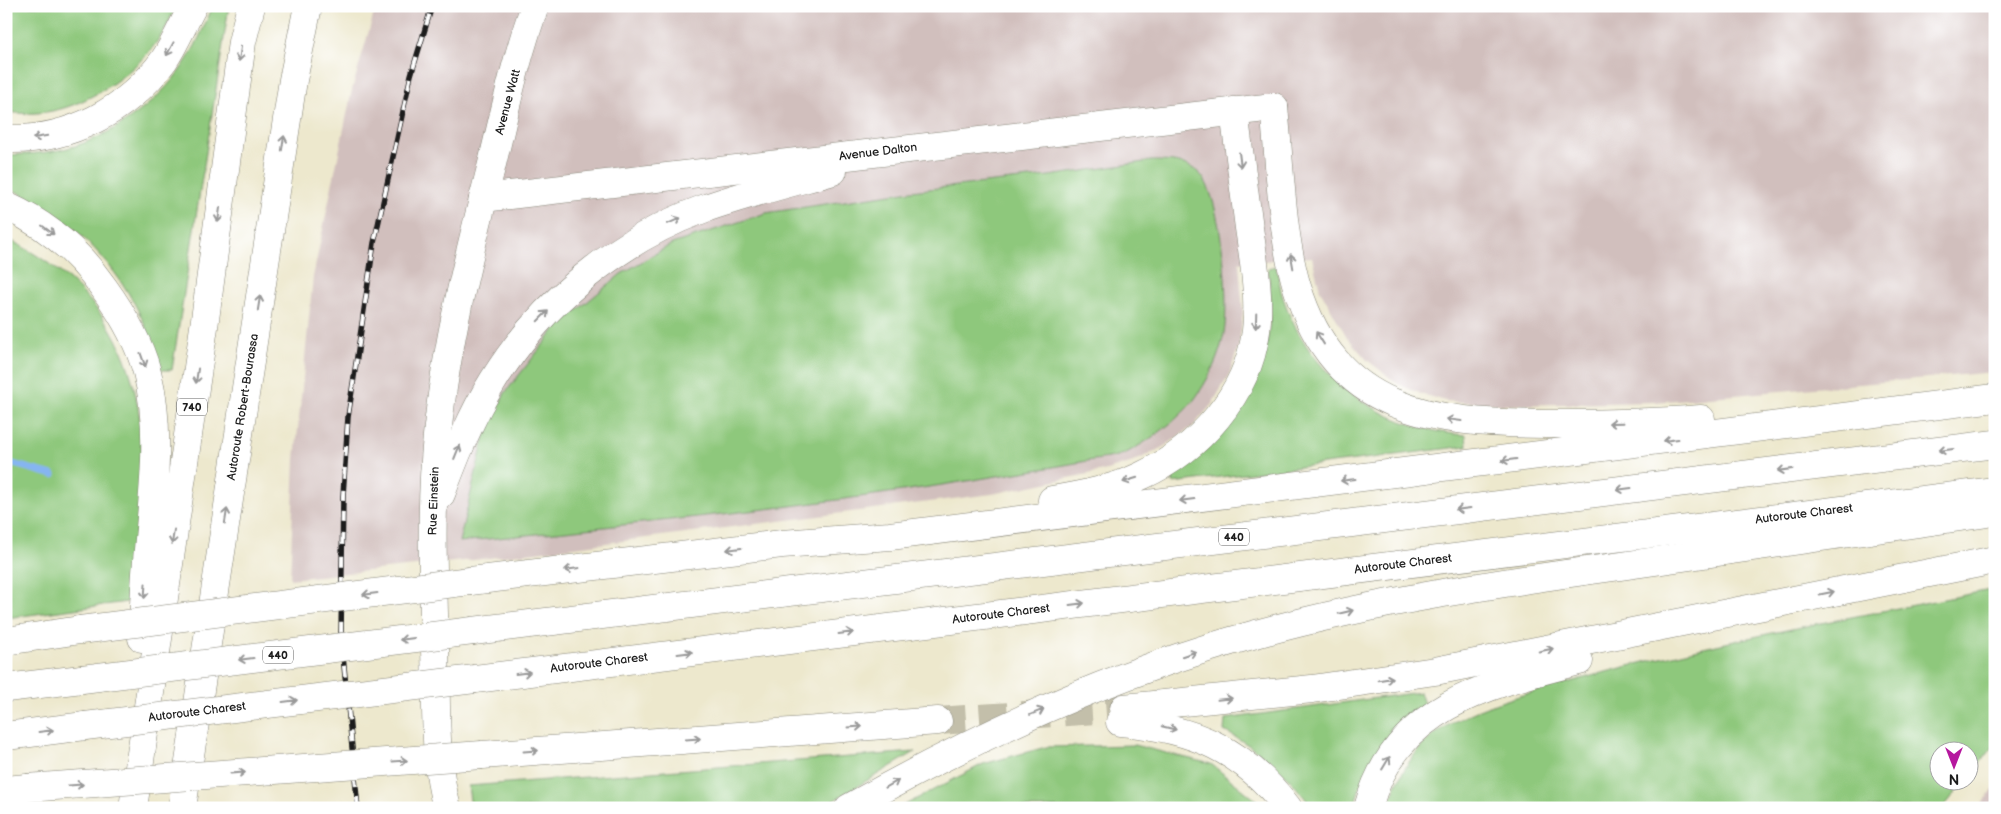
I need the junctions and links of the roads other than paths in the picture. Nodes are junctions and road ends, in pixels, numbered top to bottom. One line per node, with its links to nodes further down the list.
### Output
1 (192, 6): 8 (main road, one-way to 8)
2 (250, 6): 28 (main road, 740, one-way to 28)
3 (308, 6): 6 (main road, Autoroute Robert-Bourassa)
4 (317, 6): 6 (main road)
5 (536, 6): 10 (main road, Avenue Watt)
6 (293, 80): 19 (main road, Autoroute Robert-Bourassa, one-way to 6)
7 (1234, 111): 9 (main road, Avenue Dalton); 12 (main road, Avenue Dalton, one-way to 7); 17 (main road, one-way to 17)
8 (6, 139)
9 (920, 147): 10 (main road, Avenue Dalton); 16 (main road, one-way to 9)
10 (483, 198): 16 (main road, Rue Einstein)
11 (6, 206): 28 (main road, one-way to 28)
12 (1987, 399): 17 (main road, one-way to 17)
13 (1995, 444): 24 (main road, 440, one-way to 24, bridge)
14 (1995, 491): 26 (main road, Autoroute Charest, one-way to 14, bridge)
15 (1995, 512): 32 (main road, one-way to 15)
16 (432, 514): 31 (main road, Rue Einstein)
17 (782, 544): 21 (main road, one-way to 21, bridge)
18 (1995, 560): 20 (main road, one-way to 18)
19 (219, 564): 29 (main road, Autoroute Robert-Bourassa); 30 (main road)
20 (1779, 602): 33 (main road); 34 (main road, one-way to 20)
21 (80, 630): 22 (main road); 23 (main road)
22 (6, 636)
23 (6, 641)
24 (6, 688)
25 (938, 721): 27 (main road, one-way to 25, bridge)
26 (6, 736)
27 (17, 789)
28 (132, 808)
29 (182, 808)
30 (200, 808)
31 (447, 808)
32 (849, 808)
33 (1288, 808)
34 (1368, 808)

